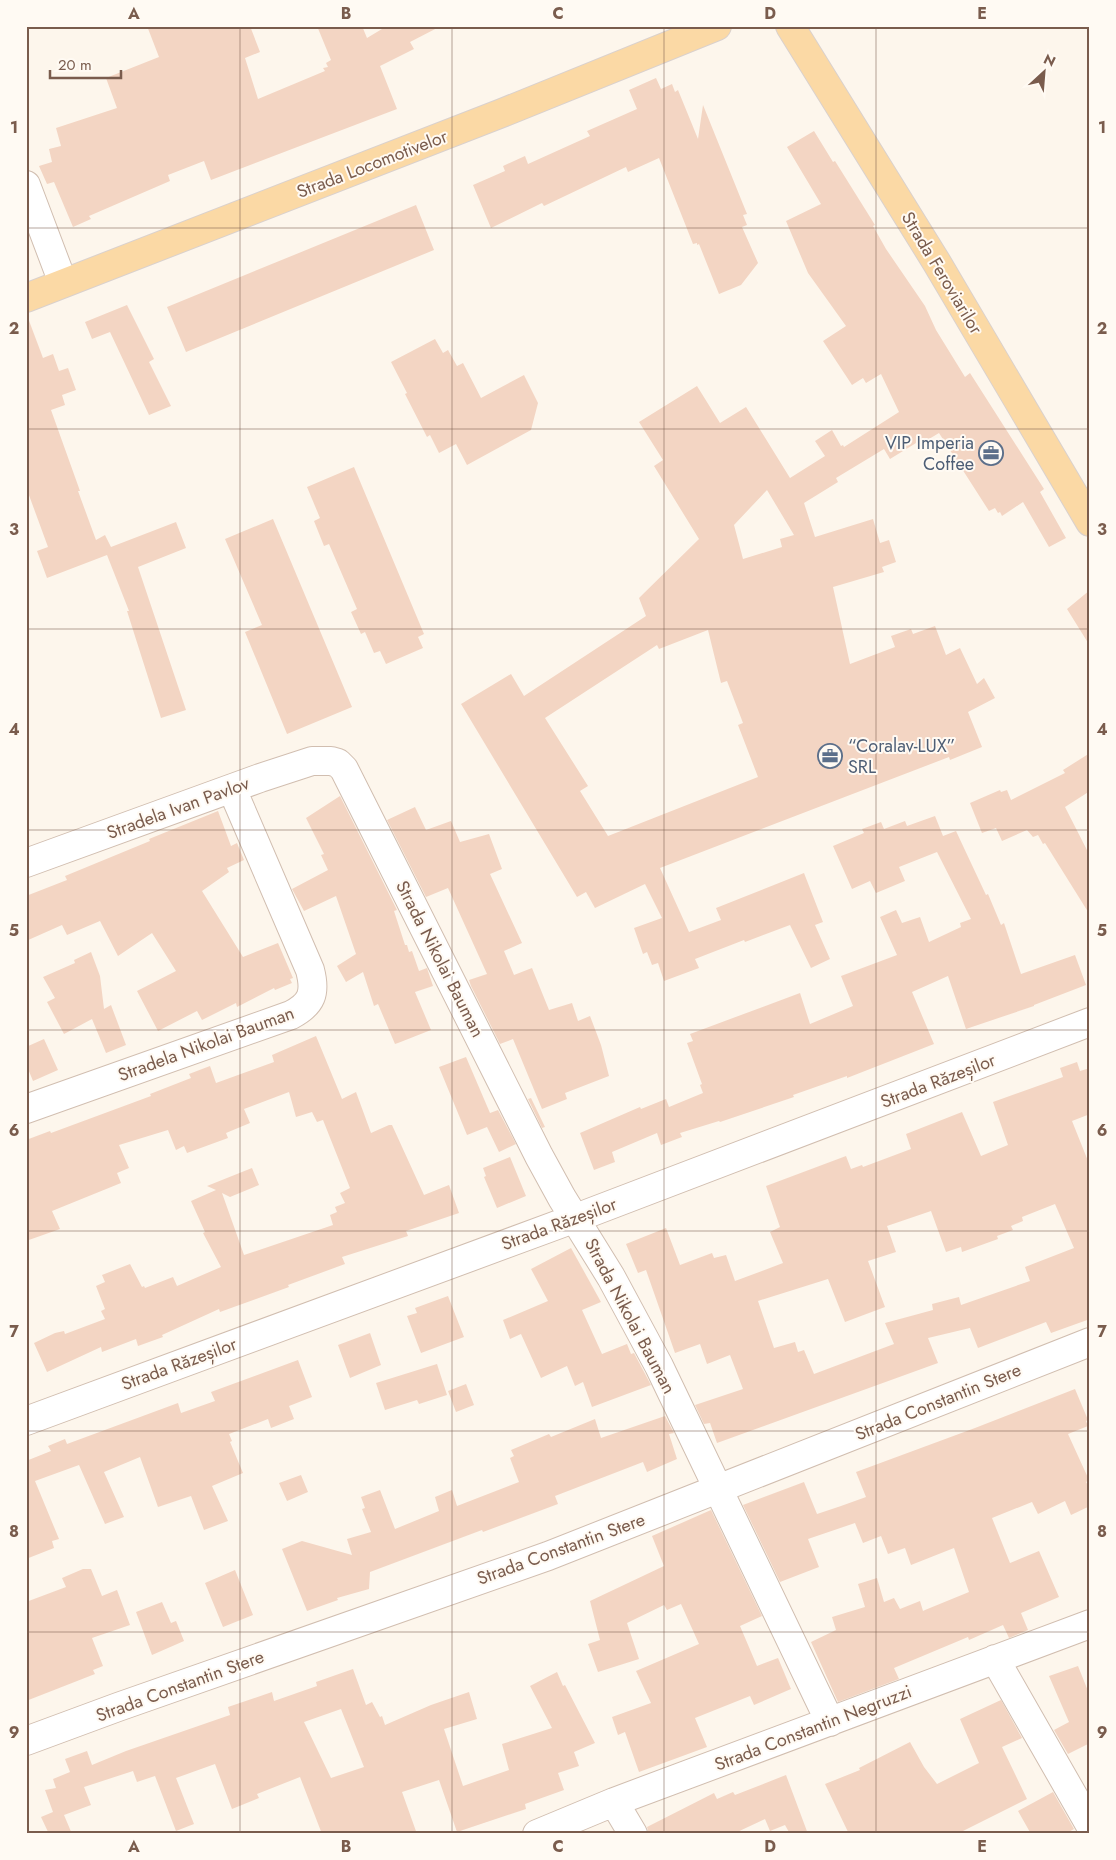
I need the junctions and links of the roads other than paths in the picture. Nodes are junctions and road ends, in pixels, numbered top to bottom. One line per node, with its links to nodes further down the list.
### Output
1 (717, 26): 4 (main road, Strada Locomotivelor)
2 (790, 26): 6 (main road, Strada Feroviarilor)
3 (26, 184): 4 (street)
4 (63, 283): 5 (main road, Strada Locomotivelor)
5 (26, 298)
6 (1090, 522)
7 (332, 761): 8 (street, Stradela Ivan Pavlov); 12 (street, Strada Nikolai Bauman)
8 (232, 789): 9 (street, Stradela Ivan Pavlov); 11 (street, Stradela Nikolai Bauman)
9 (26, 863)
10 (1090, 1022): 12 (street, Strada Răzeșilor)
11 (26, 1109)
12 (576, 1218): 14 (street, Strada Răzeșilor); 15 (street, Strada Nikolai Bauman)
13 (1090, 1342): 15 (street, Strada Constantin Stere)
14 (26, 1421)
15 (718, 1489): 18 (street, Strada Nikolai Bauman); 19 (street, Strada Constantin Stere)
16 (1090, 1624): 17 (street, Strada Constantin Negruzzi)
17 (995, 1660): 18 (street, Strada Constantin Negruzzi); 21 (street)
18 (830, 1722): 20 (street, Strada Constantin Negruzzi)
19 (26, 1742)
20 (614, 1802): 22 (street, Strada Constantin Negruzzi); 23 (street)
21 (1090, 1825)
22 (537, 1834)
23 (633, 1834)

